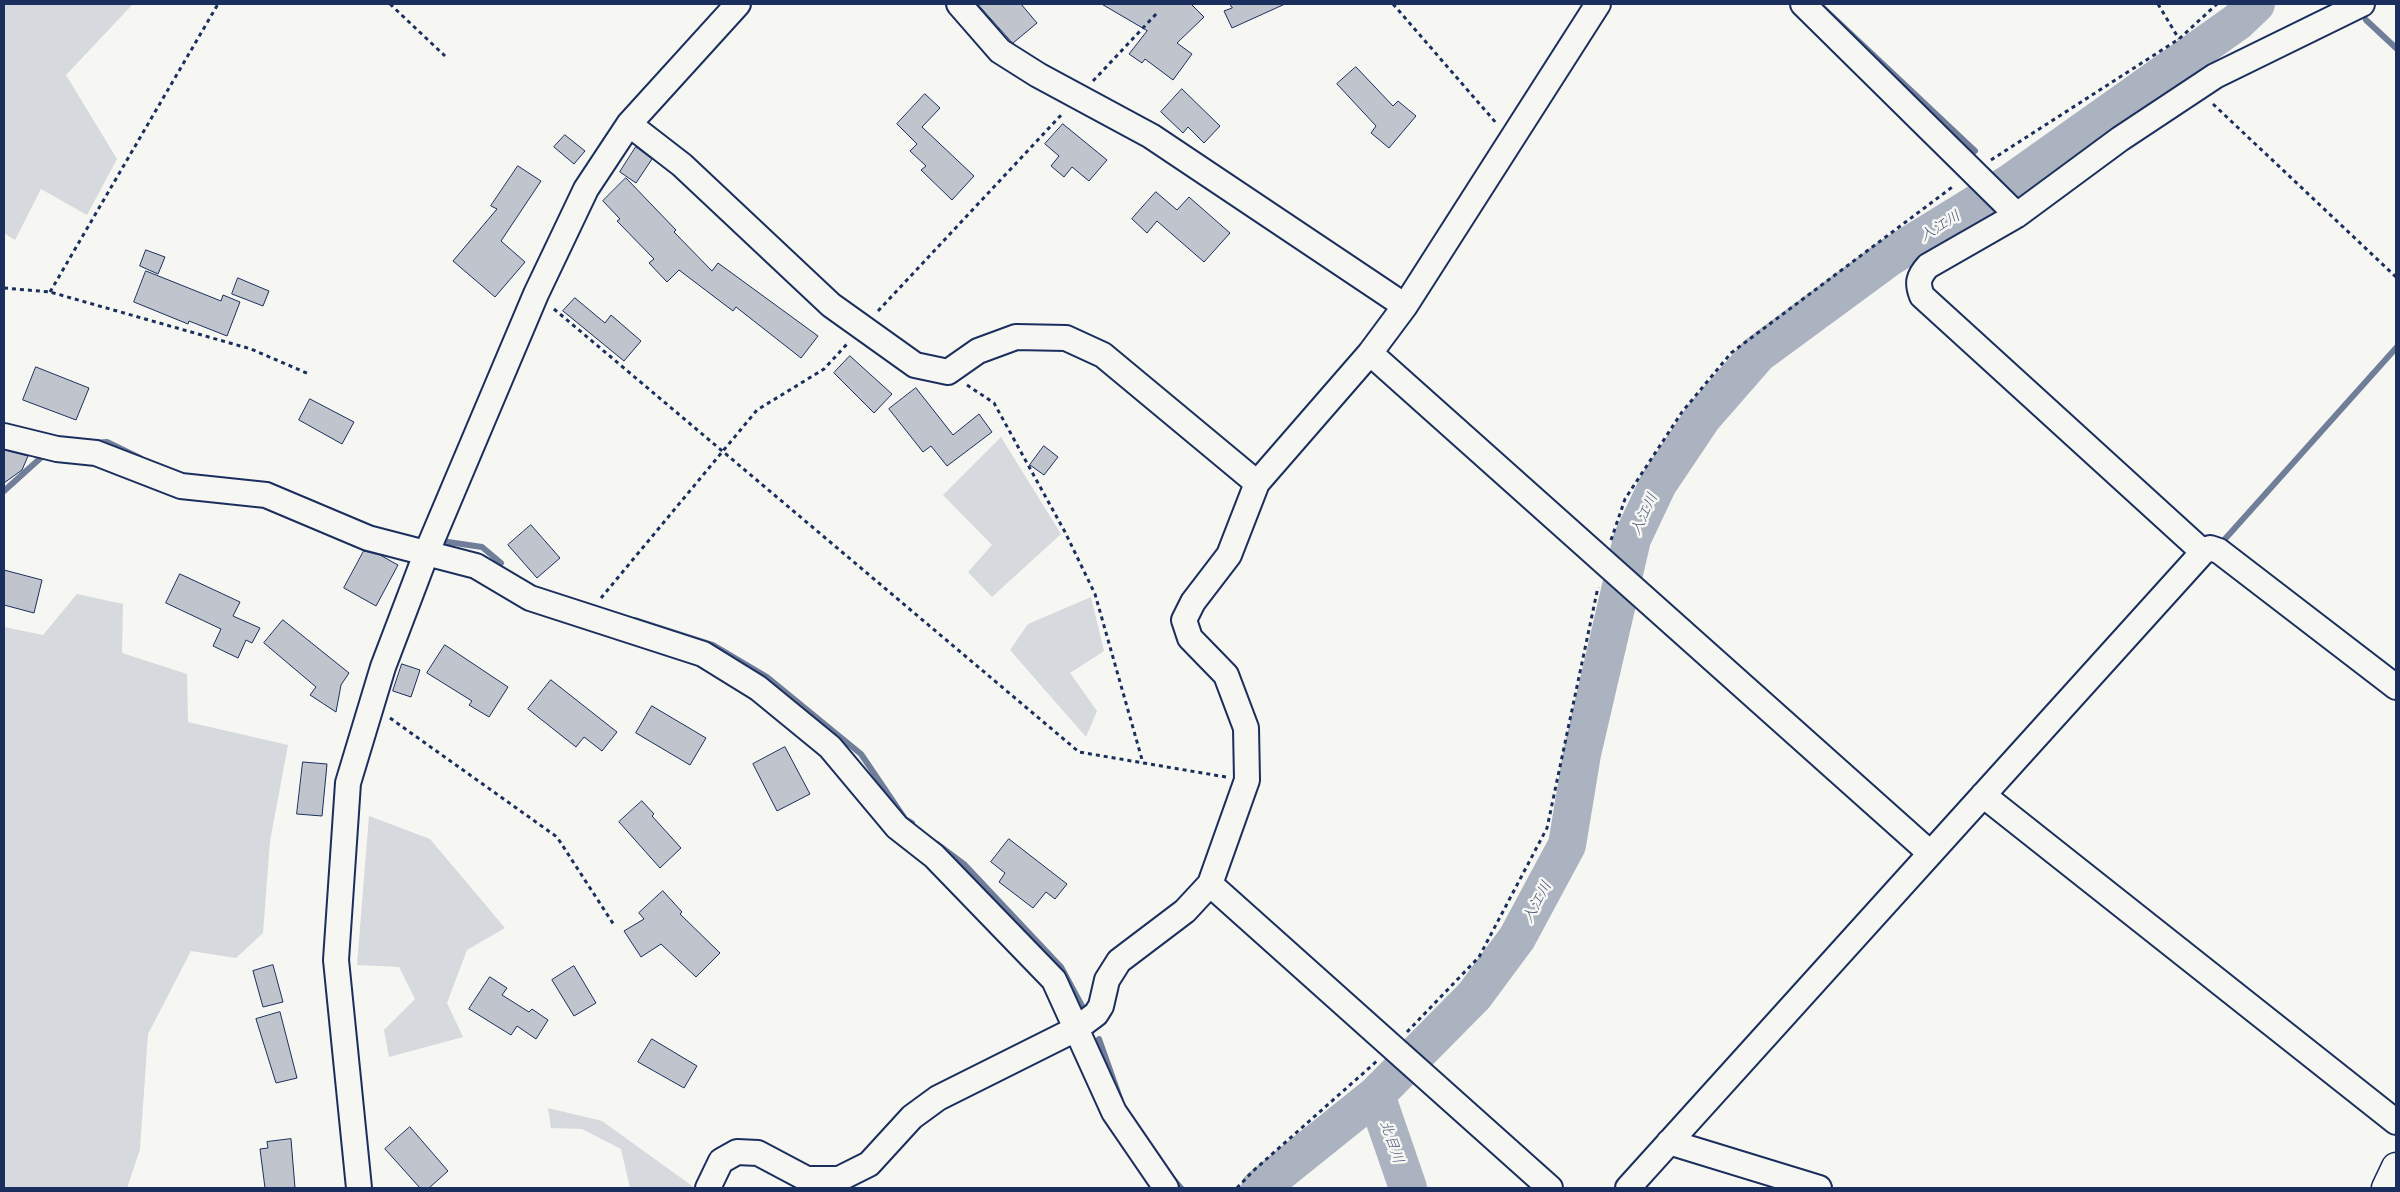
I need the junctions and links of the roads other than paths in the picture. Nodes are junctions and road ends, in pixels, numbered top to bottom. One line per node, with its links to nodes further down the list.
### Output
1 (738, 4): 6 (street)
2 (959, 4): 8 (street)
3 (1598, 4): 8 (street)
4 (1802, 4): 7 (street)
5 (2362, 4): 7 (street)
6 (629, 124): 11 (street); 13 (street)
7 (2012, 211): 12 (street)
8 (1405, 306): 9 (street)
9 (1370, 353): 11 (street); 16 (street)
10 (4, 436): 13 (street)
11 (1257, 483): 17 (street)
12 (2202, 552): 14 (street); 15 (street)
13 (426, 554): 18 (street); 22 (street)
14 (2396, 687)
15 (1983, 795): 16 (street); 19 (street)
16 (1930, 853): 20 (street)
17 (1210, 884): 18 (street); 25 (street)
18 (1076, 1029): 23 (street); 24 (street)
19 (2396, 1122)
20 (1669, 1142): 26 (street); 27 (street)
21 (2396, 1167): 28 (highway)
22 (359, 1188)
23 (708, 1188)
24 (1166, 1188)
25 (1550, 1188)
26 (1628, 1188)
27 (1819, 1188)
28 (2386, 1188)

